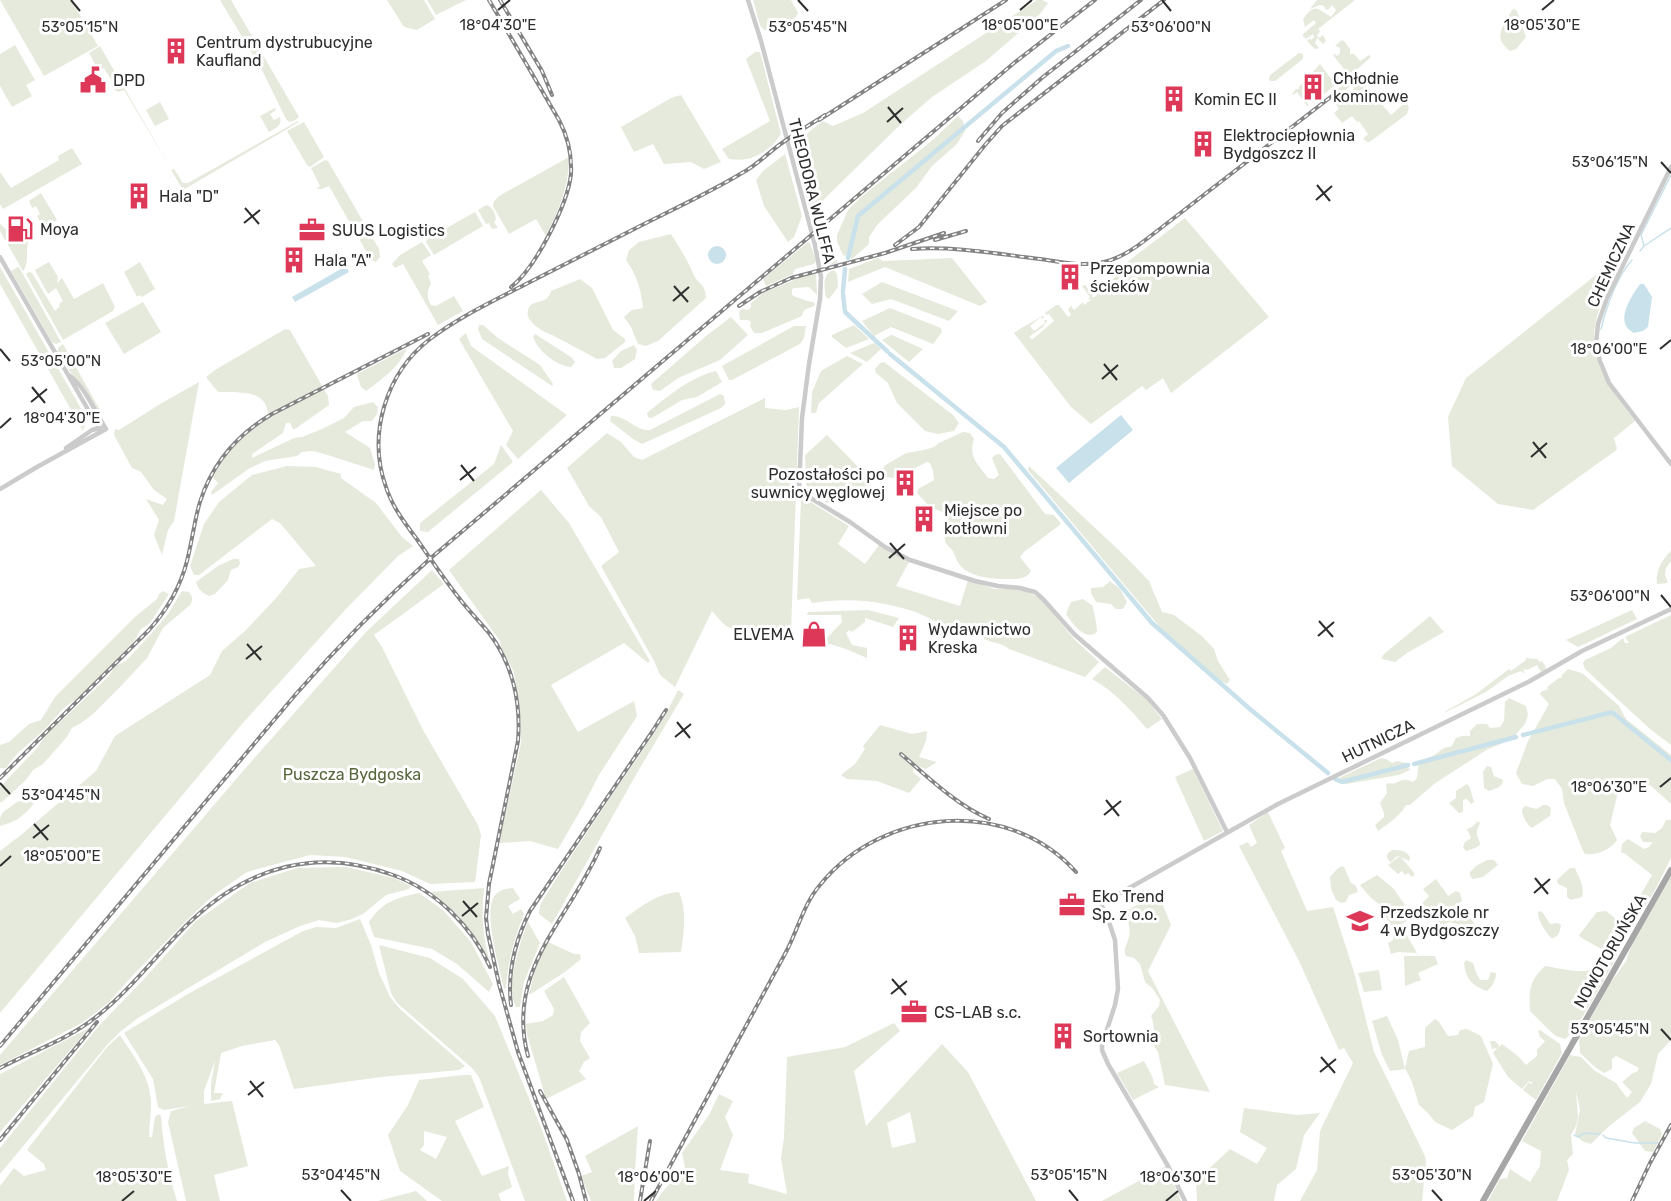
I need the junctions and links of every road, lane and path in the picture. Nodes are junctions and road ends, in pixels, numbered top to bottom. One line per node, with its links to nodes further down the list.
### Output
1 (748, 0): 7 (street, THEODORA WULFFA)
2 (1671, 167): 4 (street, CHEMICZNA)
3 (0, 257): 5 (street)
4 (1671, 464)
5 (0, 489)
6 (1671, 609): 7 (street, HUTNICZA)
7 (1227, 832): 9 (street, HUTNICZA)
8 (1671, 870): 10 (main road, NOWOTORUŃSKA)
9 (1185, 1201)
10 (1484, 1201)

